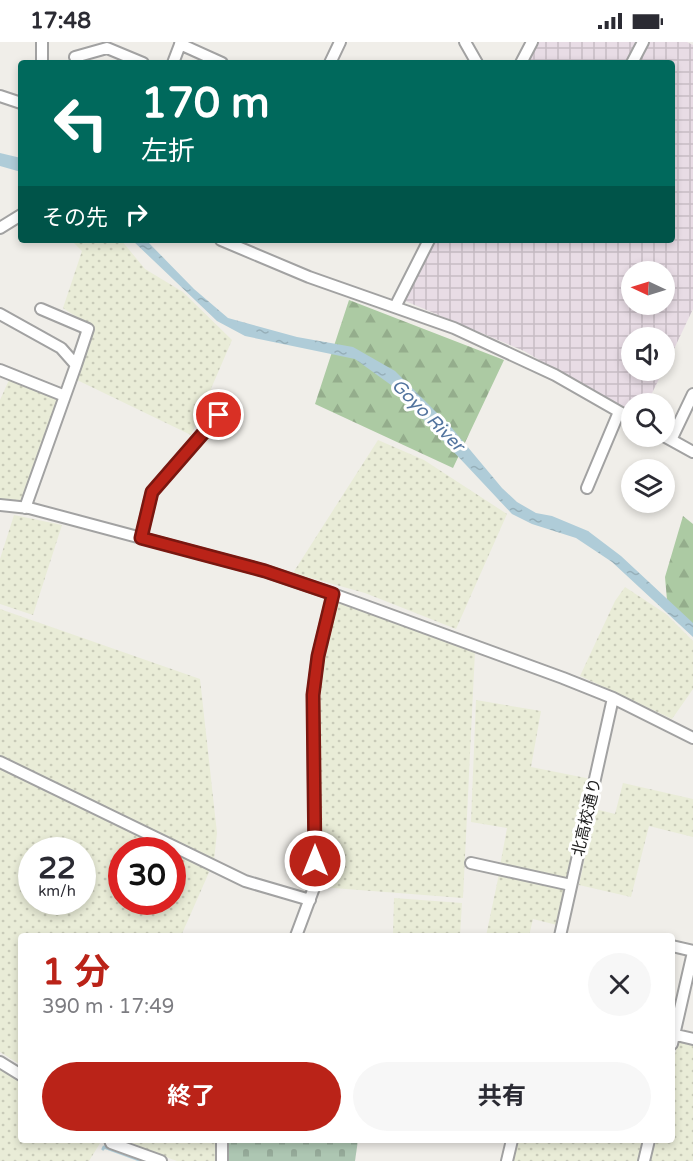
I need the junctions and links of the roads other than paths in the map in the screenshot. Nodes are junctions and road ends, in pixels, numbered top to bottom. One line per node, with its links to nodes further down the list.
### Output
1 (340, 42): 12 (street)
2 (465, 42): 13 (street)
3 (532, 42): 14 (street)
4 (643, 42): 15 (street)
5 (40, 43): 8 (street)
6 (180, 43): 10 (street); 11 (street)
7 (75, 57): 9 (street)
8 (42, 60)
9 (136, 60)
10 (174, 60)
11 (216, 60)
12 (331, 60)
13 (475, 60)
14 (523, 60)
15 (634, 60)
16 (0, 96): 17 (street)
17 (18, 102)
18 (18, 218): 19 (street)
19 (0, 228)
20 (228, 243): 22 (street)
21 (427, 243): 22 (street)
22 (395, 307): 29 (street)
23 (41, 309): 25 (street)
24 (0, 314): 25 (street)
25 (76, 365): 28 (street)
26 (0, 370): 28 (street)
27 (693, 394): 31 (street)
28 (64, 396): 36 (street)
29 (619, 412): 34 (street)
30 (219, 415): 37 (street)
31 (675, 426)
32 (675, 442): 33 (street)
33 (693, 452)
34 (587, 488)
35 (0, 505): 36 (street)
36 (25, 508): 37 (street)
37 (141, 538): 38 (street)
38 (333, 594): 39 (street); 44 (street)
39 (613, 698): 40 (street); 43 (street, 北高校通り)
40 (693, 738)
41 (0, 762): 44 (street)
42 (471, 863): 43 (street)
43 (571, 885): 46 (street, 北高校通り)
44 (310, 900): 45 (street)
45 (297, 933)
46 (561, 933)
47 (675, 947): 48 (street)
48 (693, 952): 49 (street)
49 (675, 1029)
50 (675, 1038): 51 (street)
51 (693, 1039)
52 (0, 1062): 53 (street)
53 (18, 1073)
54 (111, 1143): 58 (street)
55 (222, 1143): 59 (street)
56 (511, 1143): 60 (street)
57 (649, 1143): 61 (street)
58 (161, 1161)
59 (222, 1161)
60 (507, 1161)
61 (645, 1161)

